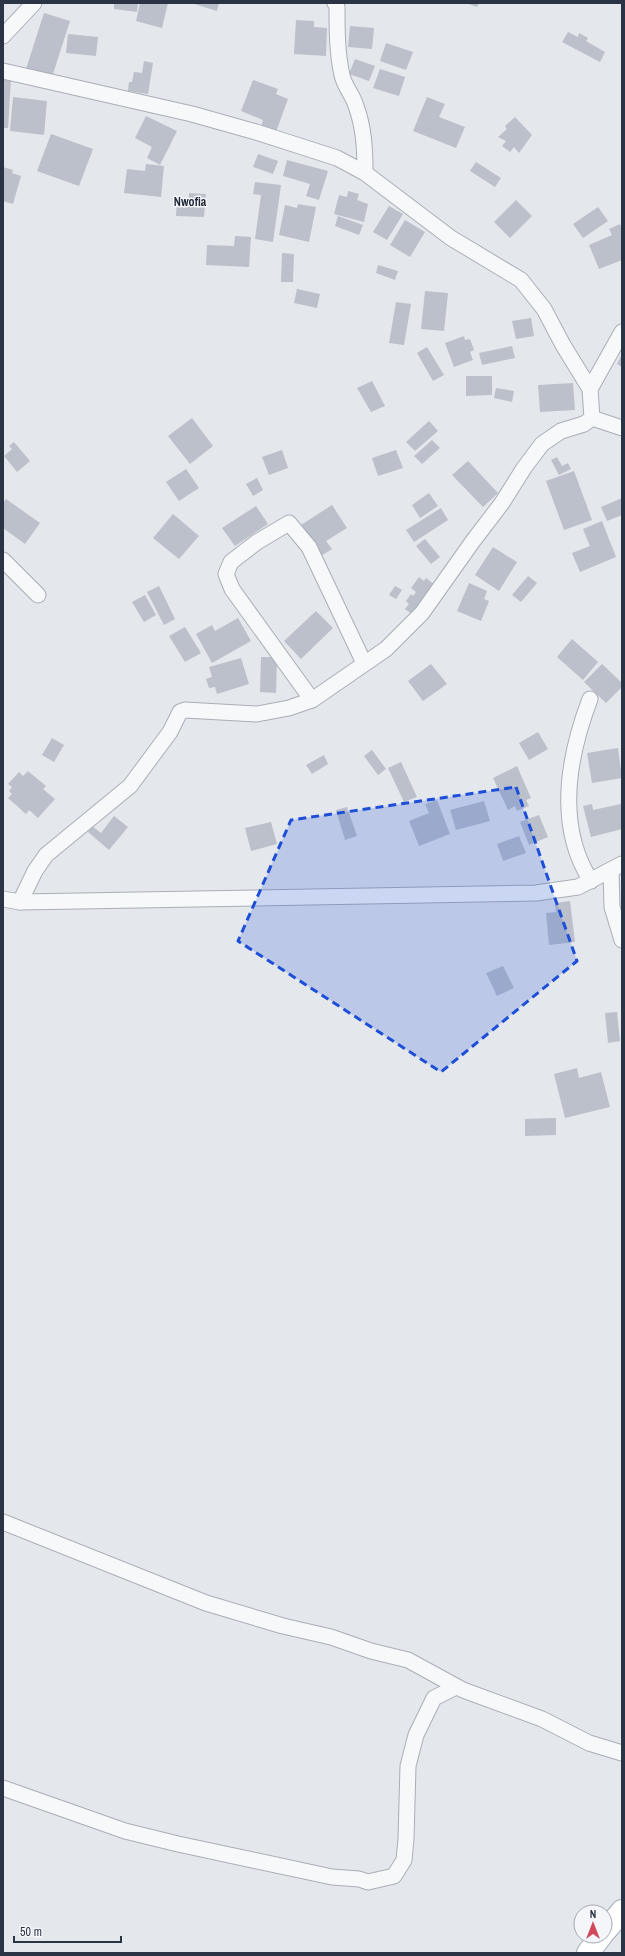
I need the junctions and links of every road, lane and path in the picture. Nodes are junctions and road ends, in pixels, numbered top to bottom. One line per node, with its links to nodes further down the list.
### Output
1 (34, 3): 3 (street)
2 (335, 3): 5 (street)
3 (3, 36)
4 (3, 71): 5 (street)
5 (365, 172): 7 (street)
6 (622, 332): 7 (street)
7 (590, 389): 8 (street)
8 (592, 418): 9 (street); 12 (street)
9 (622, 428)
10 (3, 560): 11 (street)
11 (38, 594)
12 (364, 663): 14 (street); 14 (street)
13 (590, 699): 16 (street)
14 (312, 700): 18 (street)
15 (616, 868): 16 (street); 19 (street)
16 (591, 881): 18 (street)
17 (3, 899): 18 (street)
18 (20, 902)
19 (622, 940)
20 (3, 1522): 21 (street)
21 (456, 1687): 22 (street); 23 (street)
22 (622, 1754)
23 (3, 1788)
24 (596, 1944): 25 (main road)
25 (588, 1953)

